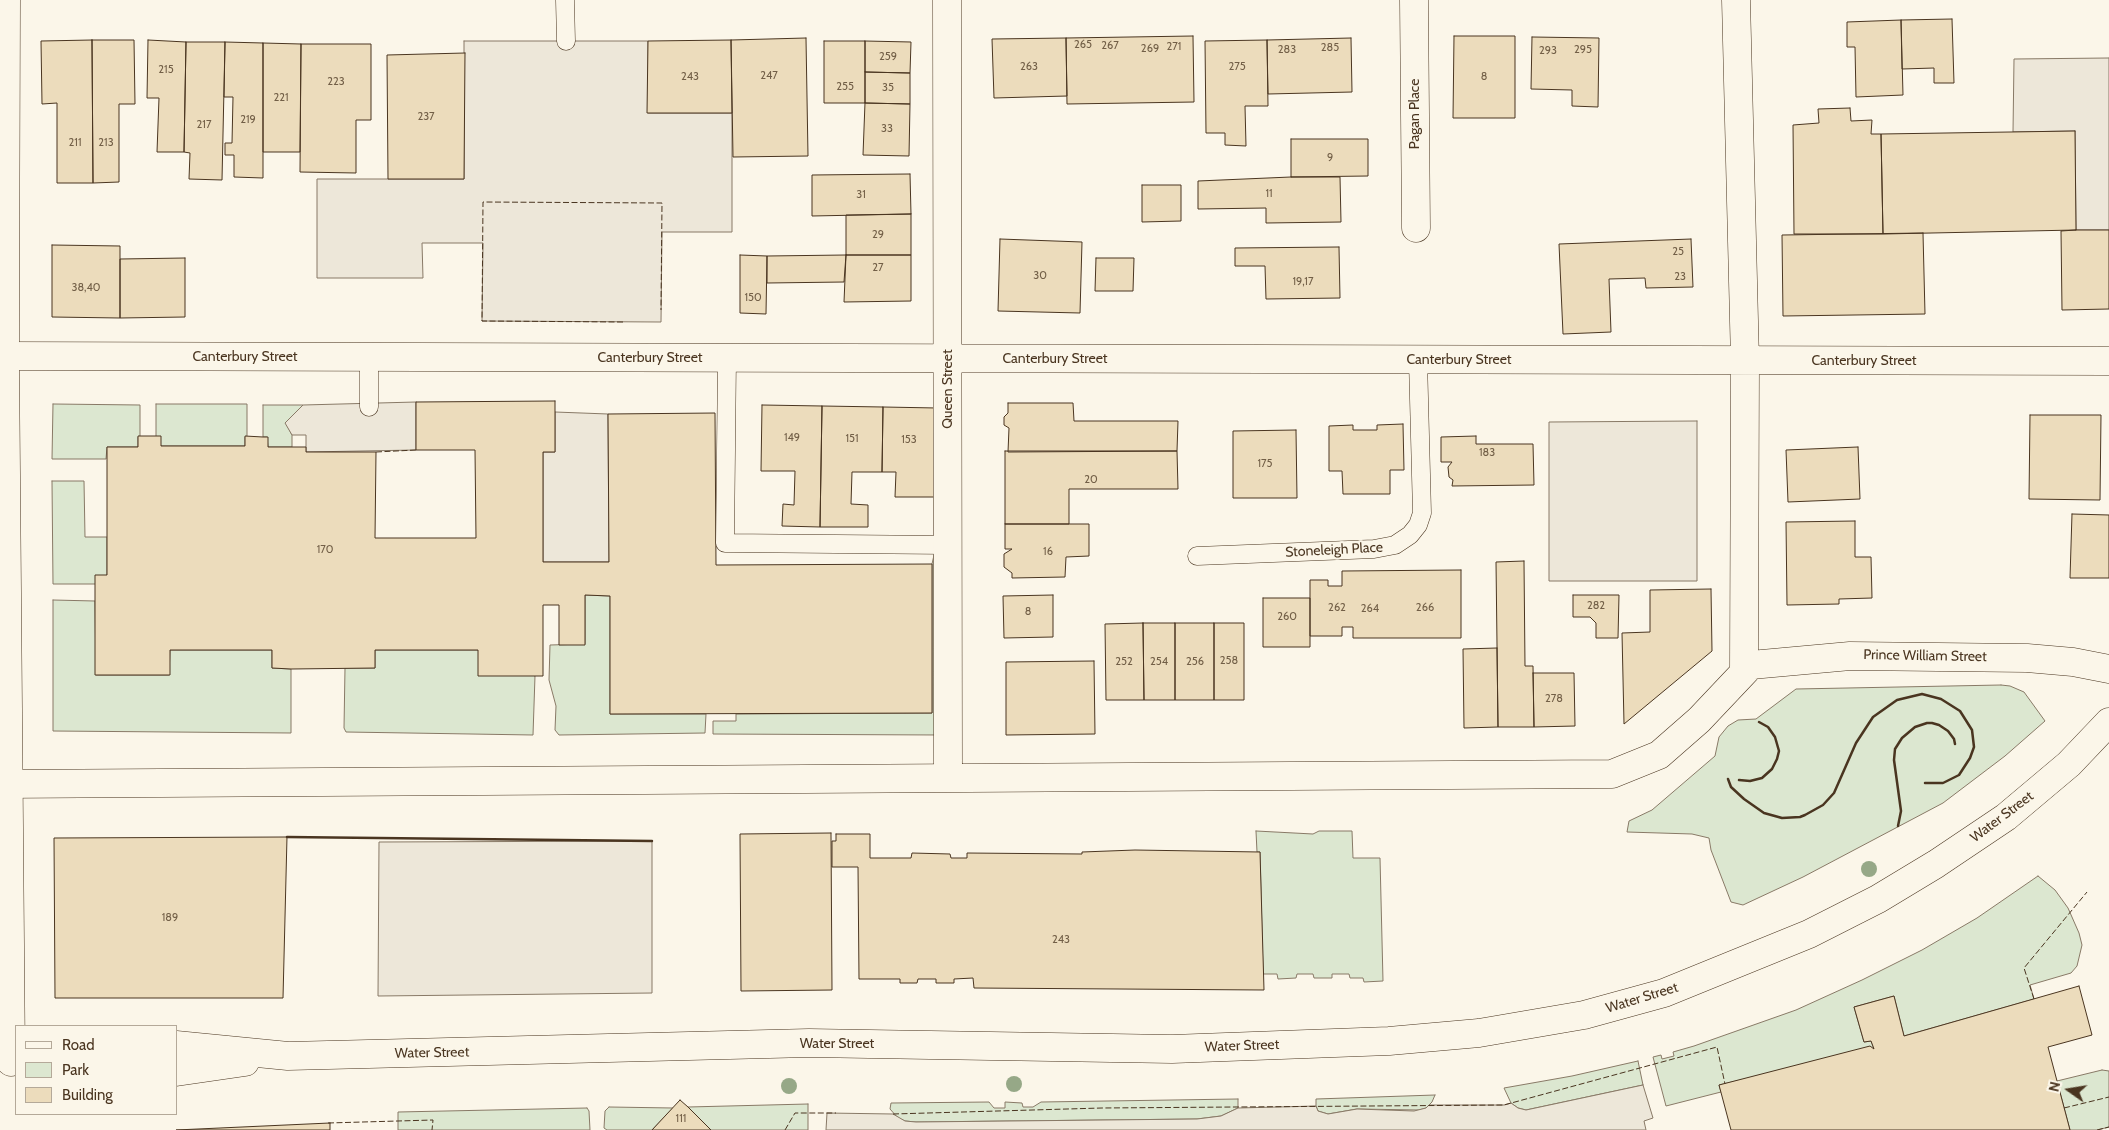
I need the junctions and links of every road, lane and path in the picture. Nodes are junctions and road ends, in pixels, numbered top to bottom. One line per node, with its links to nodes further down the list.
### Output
1 (6, 0): 8 (street)
2 (565, 0): 6 (lane)
3 (947, 0): 11 (street, Queen Street)
4 (1414, 0): 7 (street, Pagan Place)
5 (1736, 0): 13 (street)
6 (566, 41)
7 (1416, 228)
8 (3, 356): 9 (street, Canterbury Street); 22 (street)
9 (369, 357): 10 (street, Canterbury Street); 15 (lane)
10 (727, 358): 11 (street, Canterbury Street); 16 (lane)
11 (948, 358): 12 (street, Canterbury Street); 16 (street, Queen Street)
12 (1418, 360): 13 (street, Canterbury Street); 17 (lane, Stoneleigh Place)
13 (1745, 361): 14 (street, Canterbury Street); 19 (street)
14 (2109, 361)
15 (370, 407)
16 (948, 545): 21 (street, Queen Street)
17 (1197, 556)
18 (2109, 669): 19 (street, Prince William Street)
19 (1744, 672): 21 (street)
20 (2109, 722): 24 (street, Water Street)
21 (948, 778): 22 (street)
22 (4, 784): 25 (street)
23 (178, 1045): 24 (street, Water Street)
24 (288, 1056): 26 (street, Water Street)
25 (11, 1062)
26 (178, 1072)

